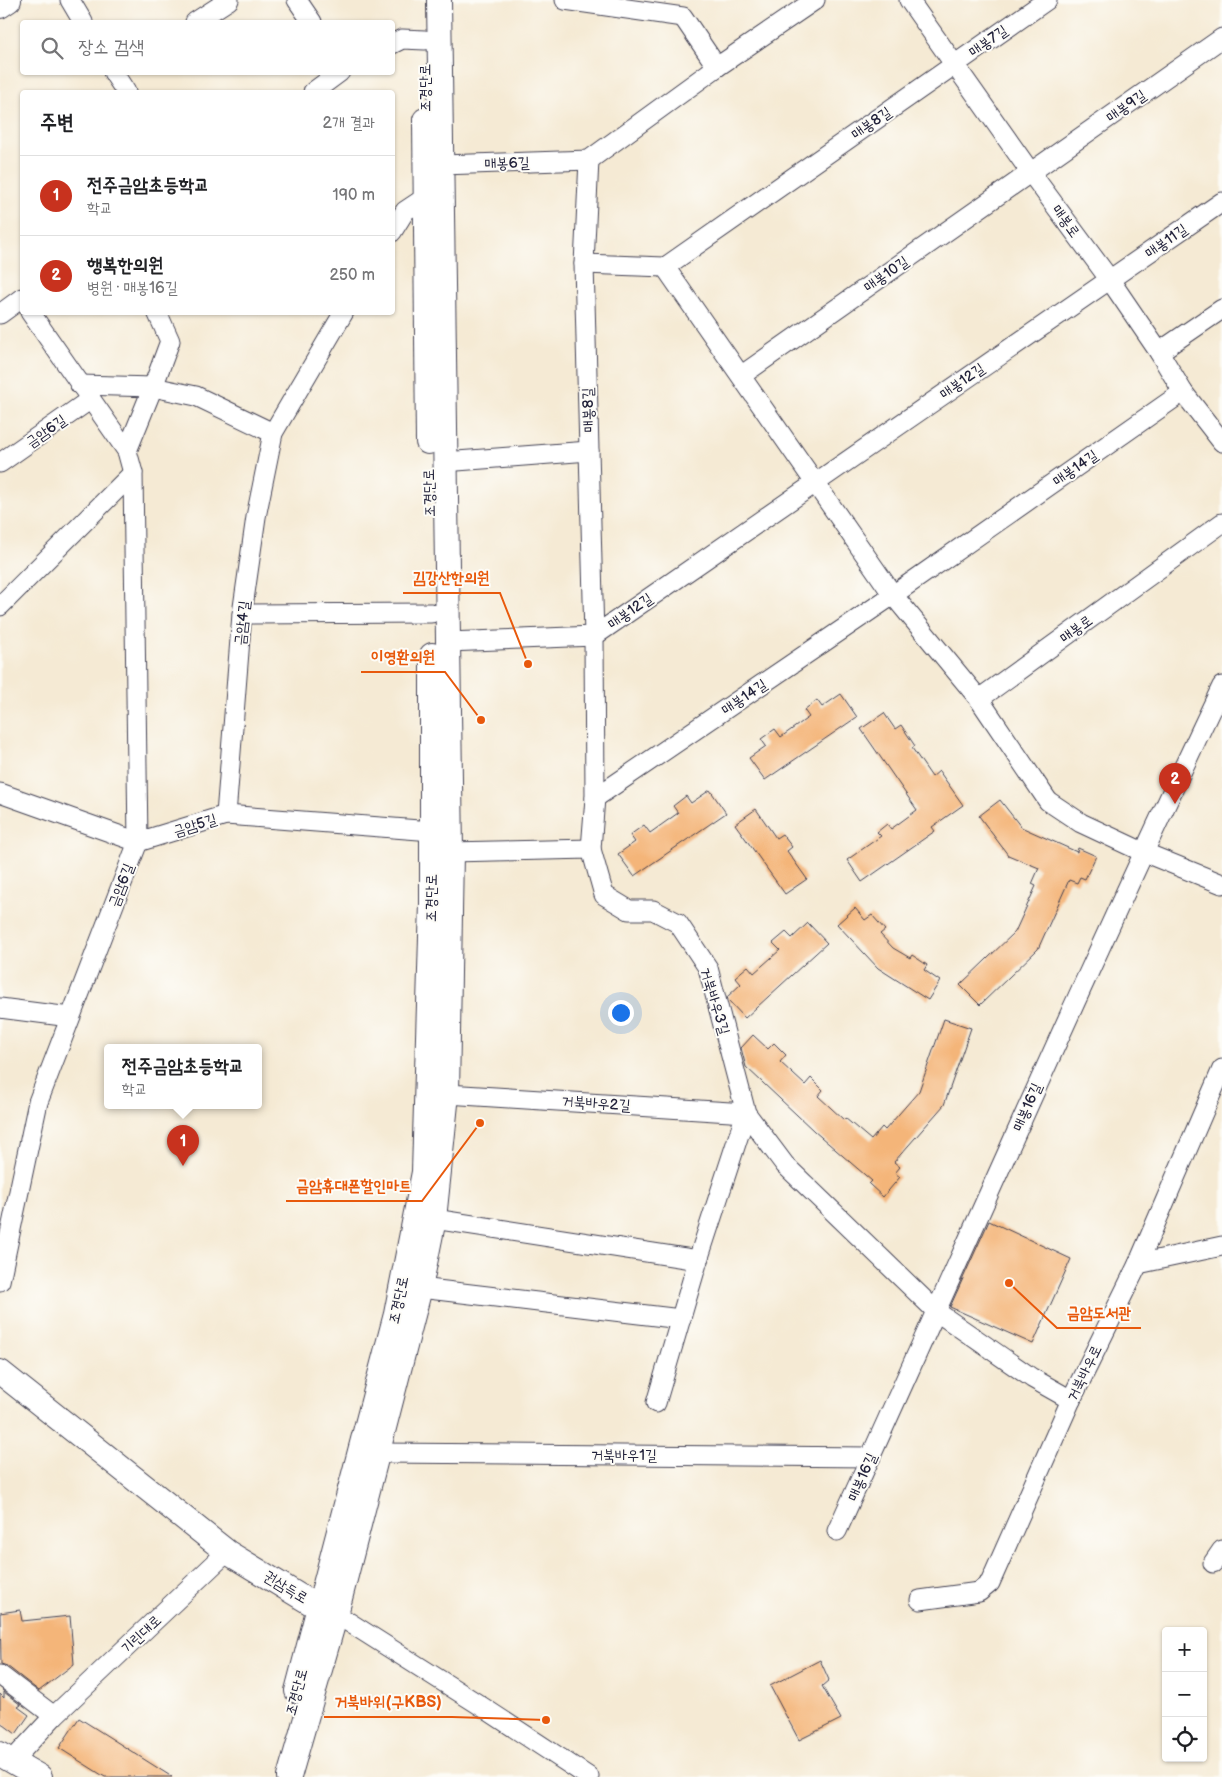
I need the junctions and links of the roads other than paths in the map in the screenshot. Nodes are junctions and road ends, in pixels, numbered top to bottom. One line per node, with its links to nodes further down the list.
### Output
1 (9, 0): 12 (street)
2 (70, 0): 13 (street)
3 (228, 0): 14 (street)
4 (297, 0): 15 (street)
5 (424, 0): 17 (street, 조경단로)
6 (439, 0): 26 (street, 조경단로)
7 (567, 0): 11 (street)
8 (814, 0): 20 (street)
9 (909, 0): 19 (street, 매봉로)
10 (1046, 0): 19 (street, 매봉7길)
11 (633, 5): 20 (street)
12 (0, 6)
13 (82, 20)
14 (198, 20)
15 (311, 20)
16 (1222, 38): 27 (street, 매봉9길)
17 (425, 40): 18 (street); 26 (street, 조경단로)
18 (395, 42)
19 (954, 64): 27 (street, 매봉로); 32 (street, 매봉8길)
20 (717, 67): 25 (street)
21 (116, 75): 23 (street)
22 (336, 75): 24 (street)
23 (125, 90)
24 (316, 90)
25 (589, 160): 26 (street, 매봉6길); 31 (street)
26 (434, 164): 28 (street, 조경단로); 49 (street, 조경단로)
27 (1031, 173): 33 (street, 매봉로); 41 (street, 매봉10길)
28 (426, 197): 30 (street); 56 (street, 조경단로)
29 (1222, 202): 33 (street, 매봉11길)
30 (395, 227)
31 (584, 264): 32 (street); 48 (street, 매봉8길)
32 (665, 267): 41 (street)
33 (1110, 280): 40 (street, 매봉로); 52 (street, 매봉12길)
34 (20, 305): 36 (street)
35 (1222, 309): 40 (street)
36 (0, 314)
37 (32, 315): 43 (street, 금암6길)
38 (159, 315): 42 (street)
39 (342, 315): 45 (street, 금암4길)
40 (1159, 352): 44 (street, 매봉로)
41 (742, 375): 52 (street)
42 (154, 386): 43 (street); 45 (street); 47 (street)
43 (86, 392): 47 (street, 금암6길); 50 (street, 금암6길)
44 (1183, 392): 46 (street, 매봉로); 54 (street, 매봉14길)
45 (273, 433): 57 (street, 금암4길)
46 (1222, 442)
47 (127, 451): 51 (street, 금암6길)
48 (589, 452): 49 (street, 조경단로); 58 (street, 매봉8길)
49 (444, 462): 59 (street, 조경단로)
50 (0, 463)
51 (133, 473): 55 (street); 66 (street, 금암6길)
52 (815, 482): 54 (street); 58 (street, 매봉12길)
53 (1222, 523): 61 (street, 매봉로)
54 (893, 595): 61 (street); 63 (street, 매봉14길)
55 (0, 606)
56 (431, 613): 57 (street); 65 (street, 조경단로)
57 (242, 614): 64 (street, 금암4길)
58 (594, 636): 59 (street, 매봉12길); 63 (street, 매봉12길)
59 (448, 642): 68 (street, 조경단로)
60 (1222, 686): 69 (street, 매봉16길)
61 (979, 699): 69 (street)
62 (0, 793): 66 (street)
63 (595, 798): 67 (street, 매봉12길)
64 (226, 815): 65 (street, 금암5길); 66 (street, 금암5길)
65 (432, 831): 68 (street); 92 (street, 조경단로)
66 (138, 842): 72 (street, 금암6길)
67 (591, 849): 68 (street); 75 (street, 거북바우3길)
68 (450, 852): 74 (street, 조경단로)
69 (1143, 852): 70 (street); 82 (street, 매봉16길)
70 (1222, 884)
71 (0, 1008): 72 (street)
72 (70, 1017): 80 (street, 금암6길)
73 (1222, 1069): 79 (street, 거북바우로)
74 (447, 1094): 75 (street, 거북바우2길); 76 (street, 조경단로)
75 (746, 1113): 78 (street); 82 (street, 거북바우3길)
76 (434, 1219): 78 (street); 81 (street, 조경단로)
77 (1222, 1246): 79 (street)
78 (698, 1260): 83 (street)
79 (1138, 1264): 85 (street, 거북바우로)
80 (0, 1281)
81 (420, 1288): 83 (street); 87 (street, 조경단로)
82 (936, 1312): 85 (street, 거북바우3길); 88 (street, 매봉16길)
83 (682, 1320): 86 (street)
84 (0, 1372): 90 (street, 권삼득로)
85 (1071, 1400): 91 (street, 거북바우로)
86 (656, 1403)
87 (378, 1454): 88 (street, 거북바우1길); 92 (street, 조경단로)
88 (871, 1457): 89 (street, 매봉16길)
89 (837, 1531)
90 (227, 1552): 92 (street, 권삼득로); 94 (street, 기린대로)
91 (920, 1600)
92 (327, 1611): 97 (street, 조경단로); 98 (street, 조경단로); 99 (street, 권삼득로)
93 (0, 1675): 94 (street)
94 (54, 1716): 95 (street, 기린대로)
95 (6, 1757): 96 (street, 기린대로)
96 (40, 1777)
97 (273, 1777)
98 (289, 1777)
99 (589, 1777)

